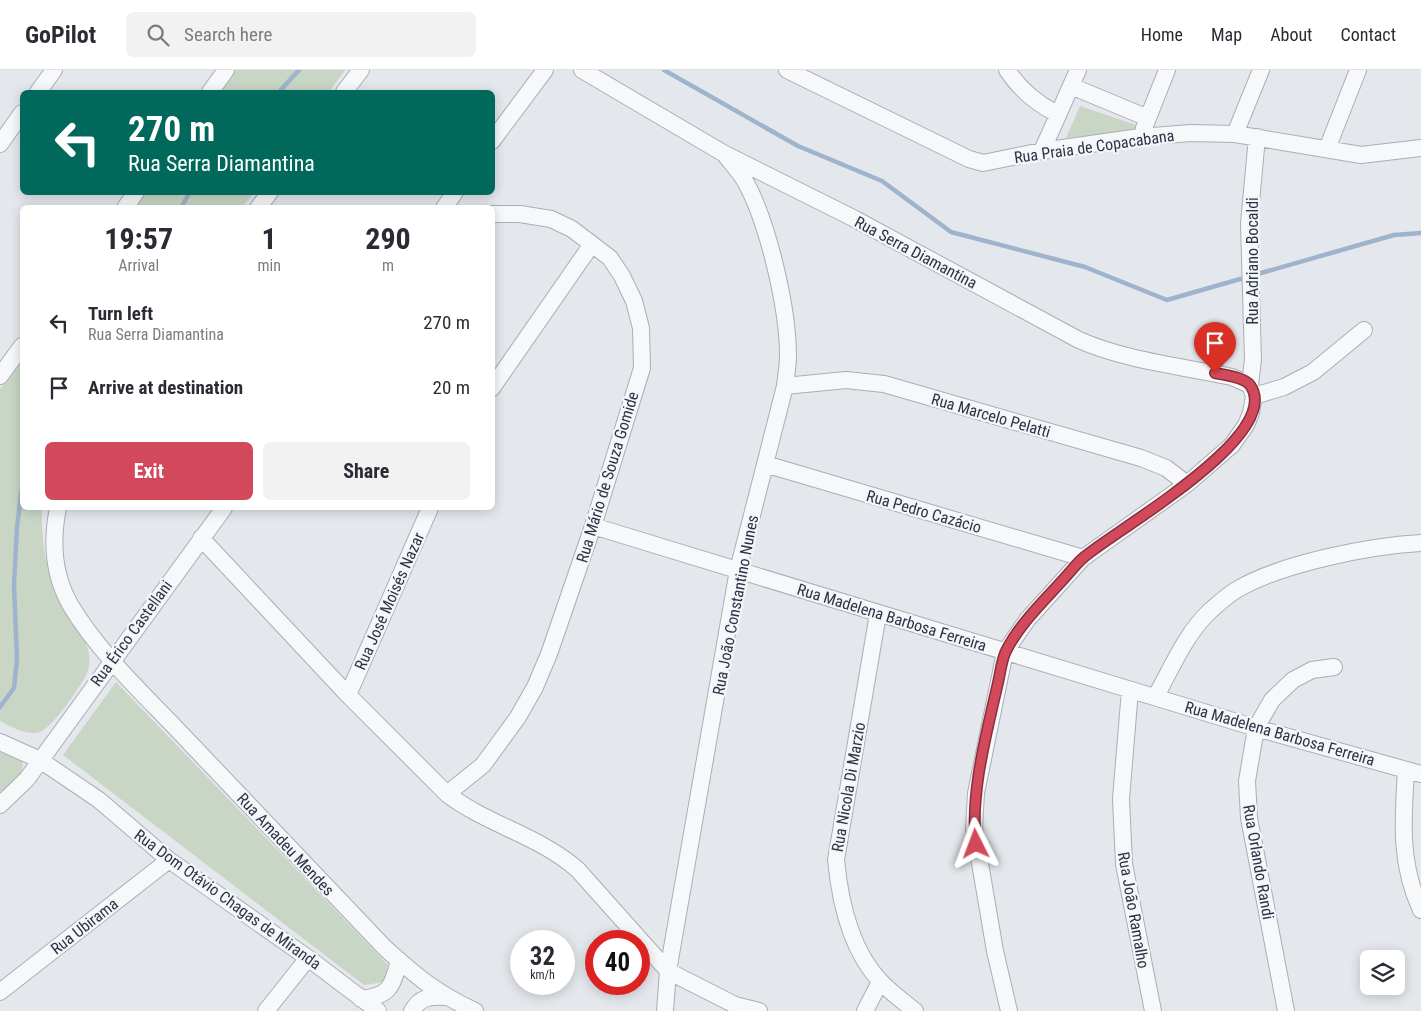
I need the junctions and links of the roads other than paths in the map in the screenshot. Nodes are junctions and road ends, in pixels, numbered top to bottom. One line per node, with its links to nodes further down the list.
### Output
1 (54, 70): 13 (street)
2 (226, 70): 14 (street)
3 (361, 70): 15 (street)
4 (545, 70): 20 (street)
5 (582, 70): 27 (street, Rua Serra Diamantina)
6 (787, 70): 26 (street, Rua Praia de Copacabana)
7 (1007, 70): 16 (street)
8 (1078, 70): 12 (street)
9 (1167, 70): 18 (street)
10 (1261, 70): 19 (street)
11 (1358, 70): 25 (street)
12 (1071, 86): 16 (street); 18 (street)
13 (39, 90)
14 (211, 90)
15 (346, 90)
16 (1057, 114): 26 (street)
17 (20, 116): 23 (street)
18 (1148, 118): 21 (street)
19 (1235, 134): 21 (street, Rua Praia de Copacabana); 22 (street, Rua Praia de Copacabana)
20 (495, 137)
21 (1140, 137): 26 (street, Rua Praia de Copacabana)
22 (1257, 137): 25 (street, Rua Praia de Copacabana); 35 (street, Rua Adriano Bocaldi)
23 (0, 144)
24 (1421, 148): 25 (street, Rua Praia de Copacabana)
25 (1327, 149)
26 (1042, 151)
27 (723, 153): 34 (street, Rua João Constantino Nunes); 35 (street, Rua Serra Diamantina)
28 (495, 214): 29 (street, Rua Mário de Souza Gomide)
29 (592, 244): 33 (street); 41 (street, Rua Mário de Souza Gomide)
30 (1364, 330): 35 (street)
31 (20, 349): 32 (street)
32 (0, 376)
33 (495, 384)
34 (785, 386): 36 (street, Rua João Constantino Nunes); 37 (street, Rua Marcelo Pelatti)
35 (1253, 395): 37 (street, Rua Adriano Bocaldi)
36 (765, 464): 44 (street, Rua Pedro Cazácio); 45 (street, Rua João Constantino Nunes)
37 (1187, 484): 44 (street, Rua Adriano Bocaldi)
38 (58, 510): 48 (street, Rua Amadeu Mendes)
39 (222, 510): 42 (street, Rua Érico Castellani)
40 (429, 510): 51 (street, Rua José Moisés Nazar)
41 (593, 526): 45 (street, Rua Madelena Barbosa Ferreira); 57 (street, Rua Mário de Souza Gomide)
42 (201, 538): 48 (street, Rua Érico Castellani); 51 (street)
43 (1421, 543): 52 (street)
44 (1083, 558): 47 (street, Rua Adriano Bocaldi)
45 (738, 570): 46 (street, Rua Madelena Barbosa Ferreira); 63 (street, Rua João Constantino Nunes)
46 (878, 614): 47 (street, Rua Madelena Barbosa Ferreira); 64 (street, Rua Nicola Di Marzio)
47 (1005, 652): 50 (street, Rua Madelena Barbosa Ferreira); 68 (street)
48 (112, 660): 55 (street, Rua Érico Castellani); 62 (street, Rua Amadeu Mendes)
49 (1334, 667): 53 (street, Rua Orlando Randi)
50 (1130, 690): 52 (street, Rua Madelena Barbosa Ferreira); 77 (street, Rua João Ramalho)
51 (348, 695): 57 (street)
52 (1156, 696): 53 (street, Rua Madelena Barbosa Ferreira)
53 (1256, 728): 56 (street, Rua Madelena Barbosa Ferreira); 78 (street, Rua Orlando Randi)
54 (0, 742): 55 (street, Rua Dom Otávio Chagas de Miranda)
55 (40, 760): 58 (street, Rua Érico Castellani); 59 (street, Rua Dom Otávio Chagas de Miranda)
56 (1414, 772): 60 (street)
57 (447, 794): 63 (street)
58 (0, 805)
59 (169, 860): 61 (street, Rua Dom Otávio Chagas de Miranda); 65 (street, Rua Ubirama)
60 (1421, 910)
61 (308, 958): 67 (street, Rua Dom Otávio Chagas de Miranda); 69 (street)
62 (399, 961): 66 (street, Rua Amadeu Mendes); 67 (street)
63 (668, 970): 73 (street, Rua João Constantino Nunes); 74 (street)
64 (880, 982): 75 (street); 76 (street, Rua Nicola Di Marzio)
65 (0, 992)
66 (445, 997): 71 (street); 72 (street, Rua Amadeu Mendes)
67 (361, 998): 70 (street, Rua Dom Otávio Chagas de Miranda)
68 (1006, 1009)
69 (266, 1011)
70 (378, 1011)
71 (412, 1011)
72 (475, 1011)
73 (665, 1011)
74 (759, 1011)
75 (866, 1011)
76 (915, 1011)
77 (1153, 1011)
78 (1286, 1011)

